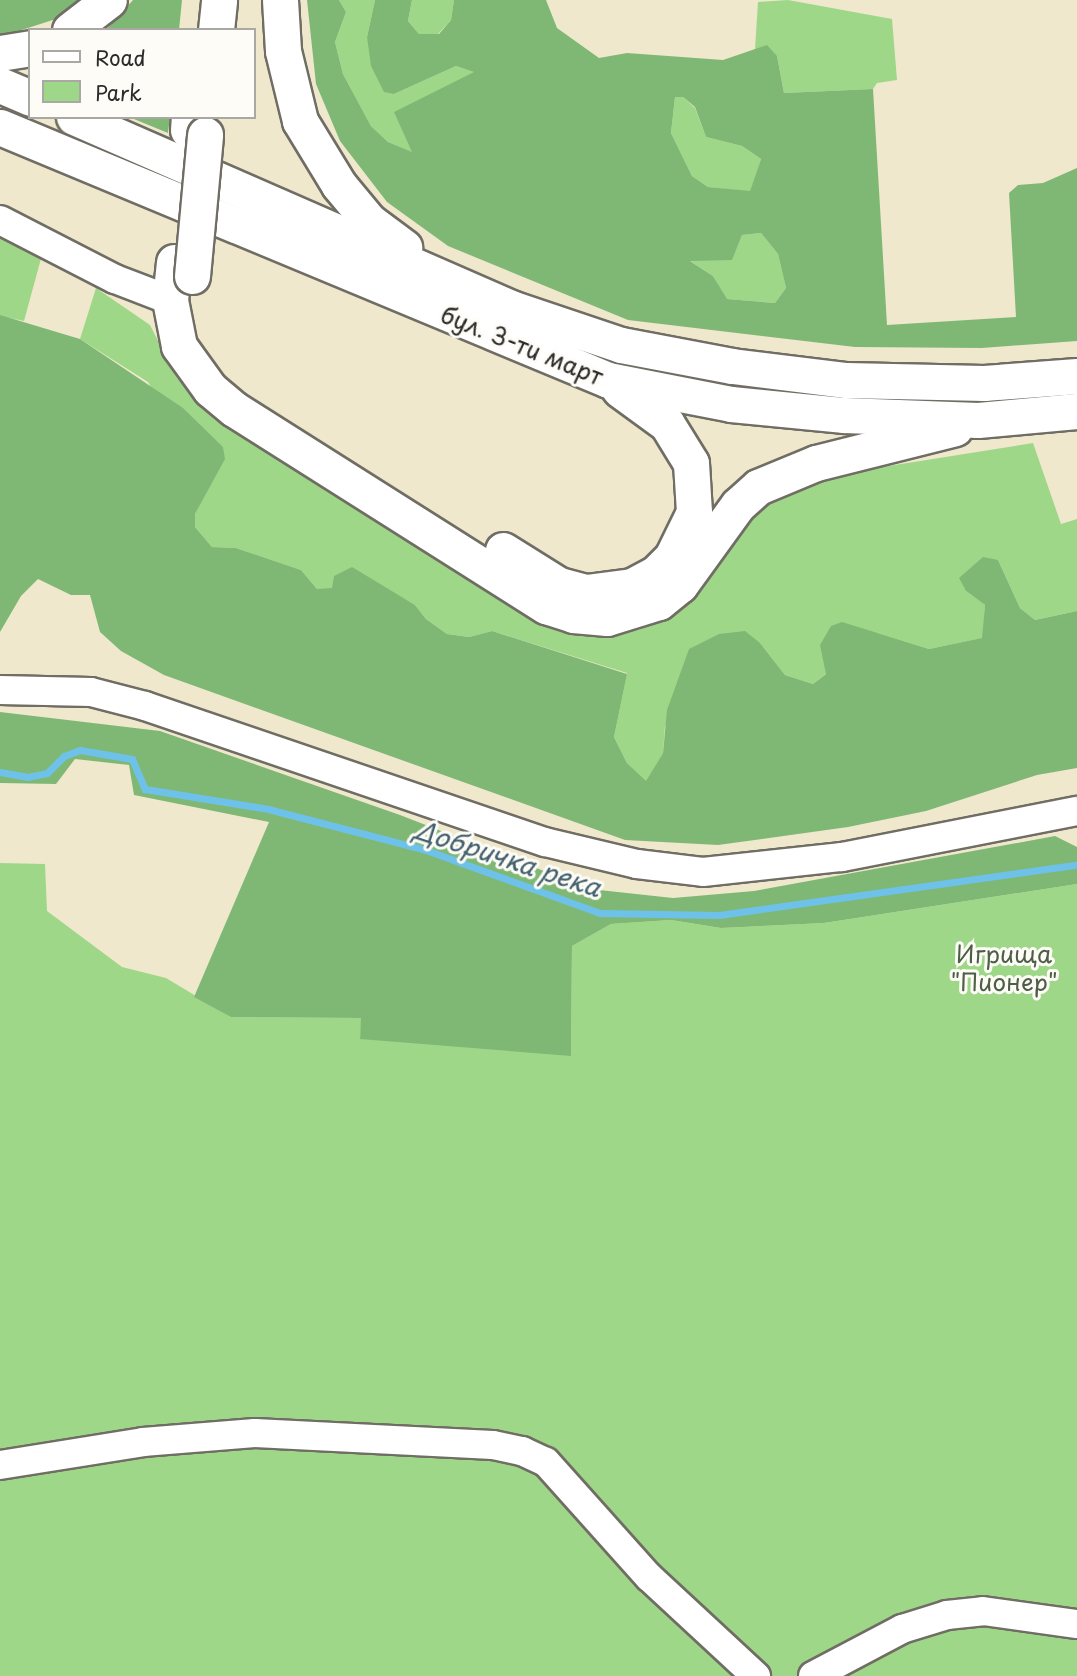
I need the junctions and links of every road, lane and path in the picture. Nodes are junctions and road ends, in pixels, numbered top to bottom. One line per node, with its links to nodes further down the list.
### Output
1 (109, 0): 5 (main road)
2 (201, 0): 6 (main road)
3 (219, 0): 7 (main road)
4 (281, 0): 16 (main road)
5 (73, 28)
6 (198, 28)
7 (216, 28)
8 (28, 48): 9 (main road)
9 (0, 53)
10 (0, 85): 11 (main road)
11 (28, 97)
12 (79, 119): 16 (main road, бул. 3-ти март)
13 (197, 125): 17 (main road, bridge)
14 (0, 127): 19 (main road, бул. 3-ти март)
15 (0, 220): 17 (street)
16 (446, 279): 18 (main road, бул. 3-ти март)
17 (182, 286): 19 (main road); 21 (main road)
18 (1077, 376)
19 (608, 380): 21 (main road, бул. 3-ти март)
20 (1077, 411): 21 (main road, бул. 3-ти март)
21 (978, 420)
22 (0, 690): 23 (street)
23 (1077, 811)
24 (0, 1465): 26 (street)
25 (1077, 1623): 27 (street)
26 (756, 1676)
27 (813, 1676)

